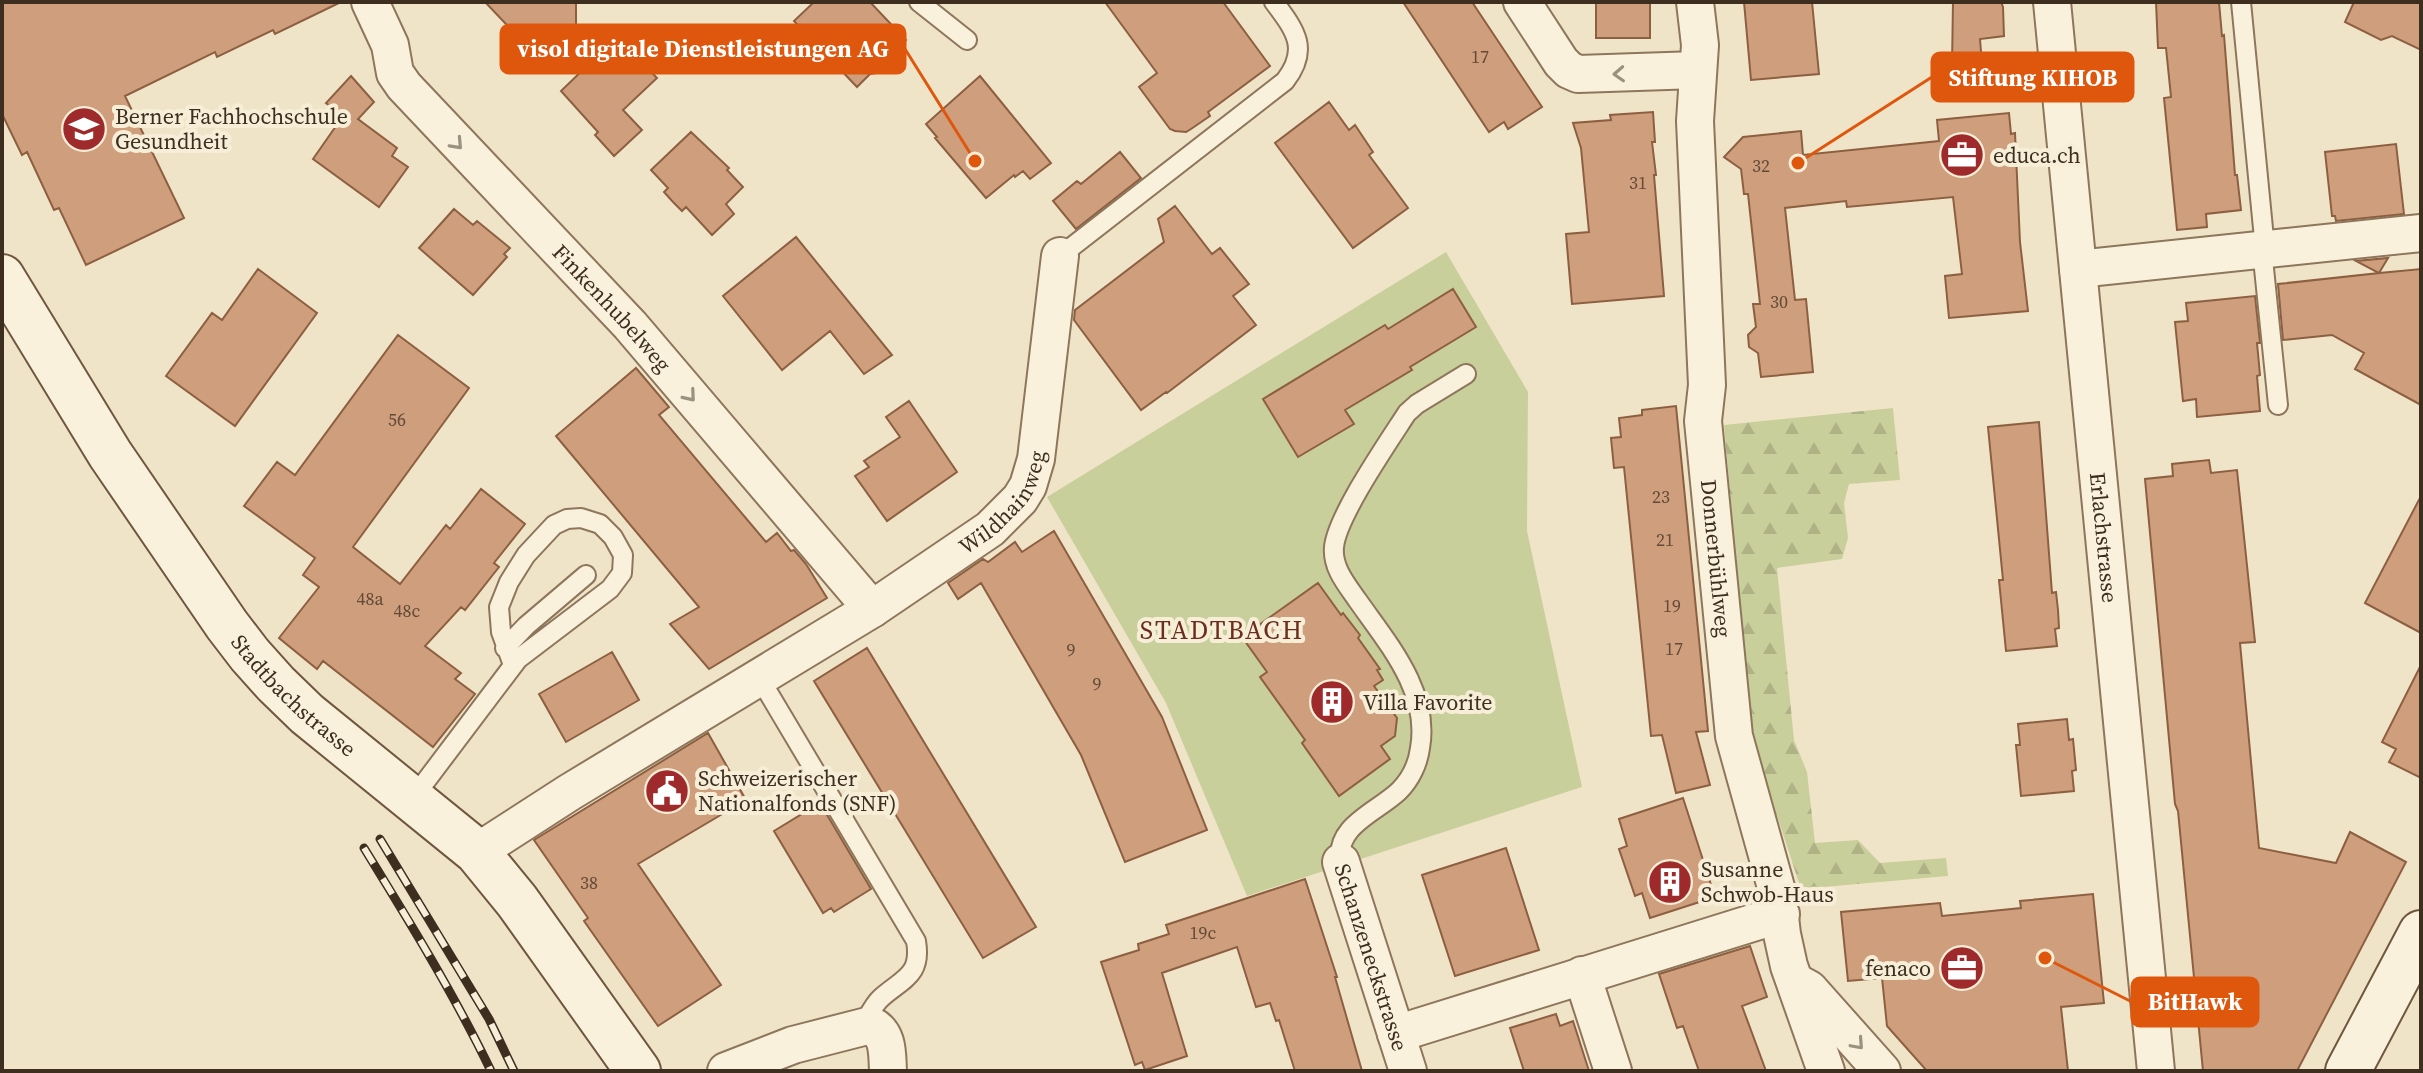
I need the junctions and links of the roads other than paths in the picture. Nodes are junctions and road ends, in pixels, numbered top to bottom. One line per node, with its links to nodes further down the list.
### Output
1 (370, 2): 18 (street, Finkenhubelweg, one-way to 18)
2 (919, 2): 8 (lane)
3 (1274, 2): 12 (lane, Wildhainweg)
4 (1522, 2): 9 (street, one-way to 4)
5 (1695, 2): 9 (street, Donnerbühlweg)
6 (2052, 2): 13 (street, Erlachstrasse)
7 (2241, 2): 11 (lane)
8 (967, 40)
9 (1697, 70): 24 (street, Donnerbühlweg)
10 (2421, 233): 11 (street)
11 (2264, 249): 13 (street); 16 (lane)
12 (1060, 256): 18 (street, Wildhainweg)
13 (2078, 269): 37 (street, Erlachstrasse)
14 (2, 277): 21 (main road, Stadtbachstrasse)
15 (1466, 374): 23 (lane, Schanzeneckstrasse)
16 (2278, 405)
17 (586, 575): 19 (lane)
18 (872, 609): 20 (street, Wildhainweg)
19 (509, 657): 19 (lane); 21 (lane)
20 (759, 677): 22 (street, Wildhainweg); 28 (lane)
21 (413, 798): 22 (main road, Stadtbachstrasse)
22 (477, 852): 30 (main road, Stadtbachstrasse)
23 (1341, 862): 29 (street, Schanzeneckstrasse)
24 (1781, 914): 26 (street); 27 (street, Donnerbühlweg)
25 (2421, 933): 38 (main road)
26 (1582, 975): 29 (street); 34 (street)
27 (1794, 980): 35 (street, Donnerbühlweg); 36 (street, one-way to 36)
28 (863, 1026): 31 (street); 32 (street)
29 (1396, 1034): 33 (street, Schanzeneckstrasse)
30 (638, 1071)
31 (726, 1071)
32 (888, 1071)
33 (1408, 1071)
34 (1613, 1071)
35 (1826, 1071)
36 (1882, 1071)
37 (2156, 1071)
38 (2348, 1071)

